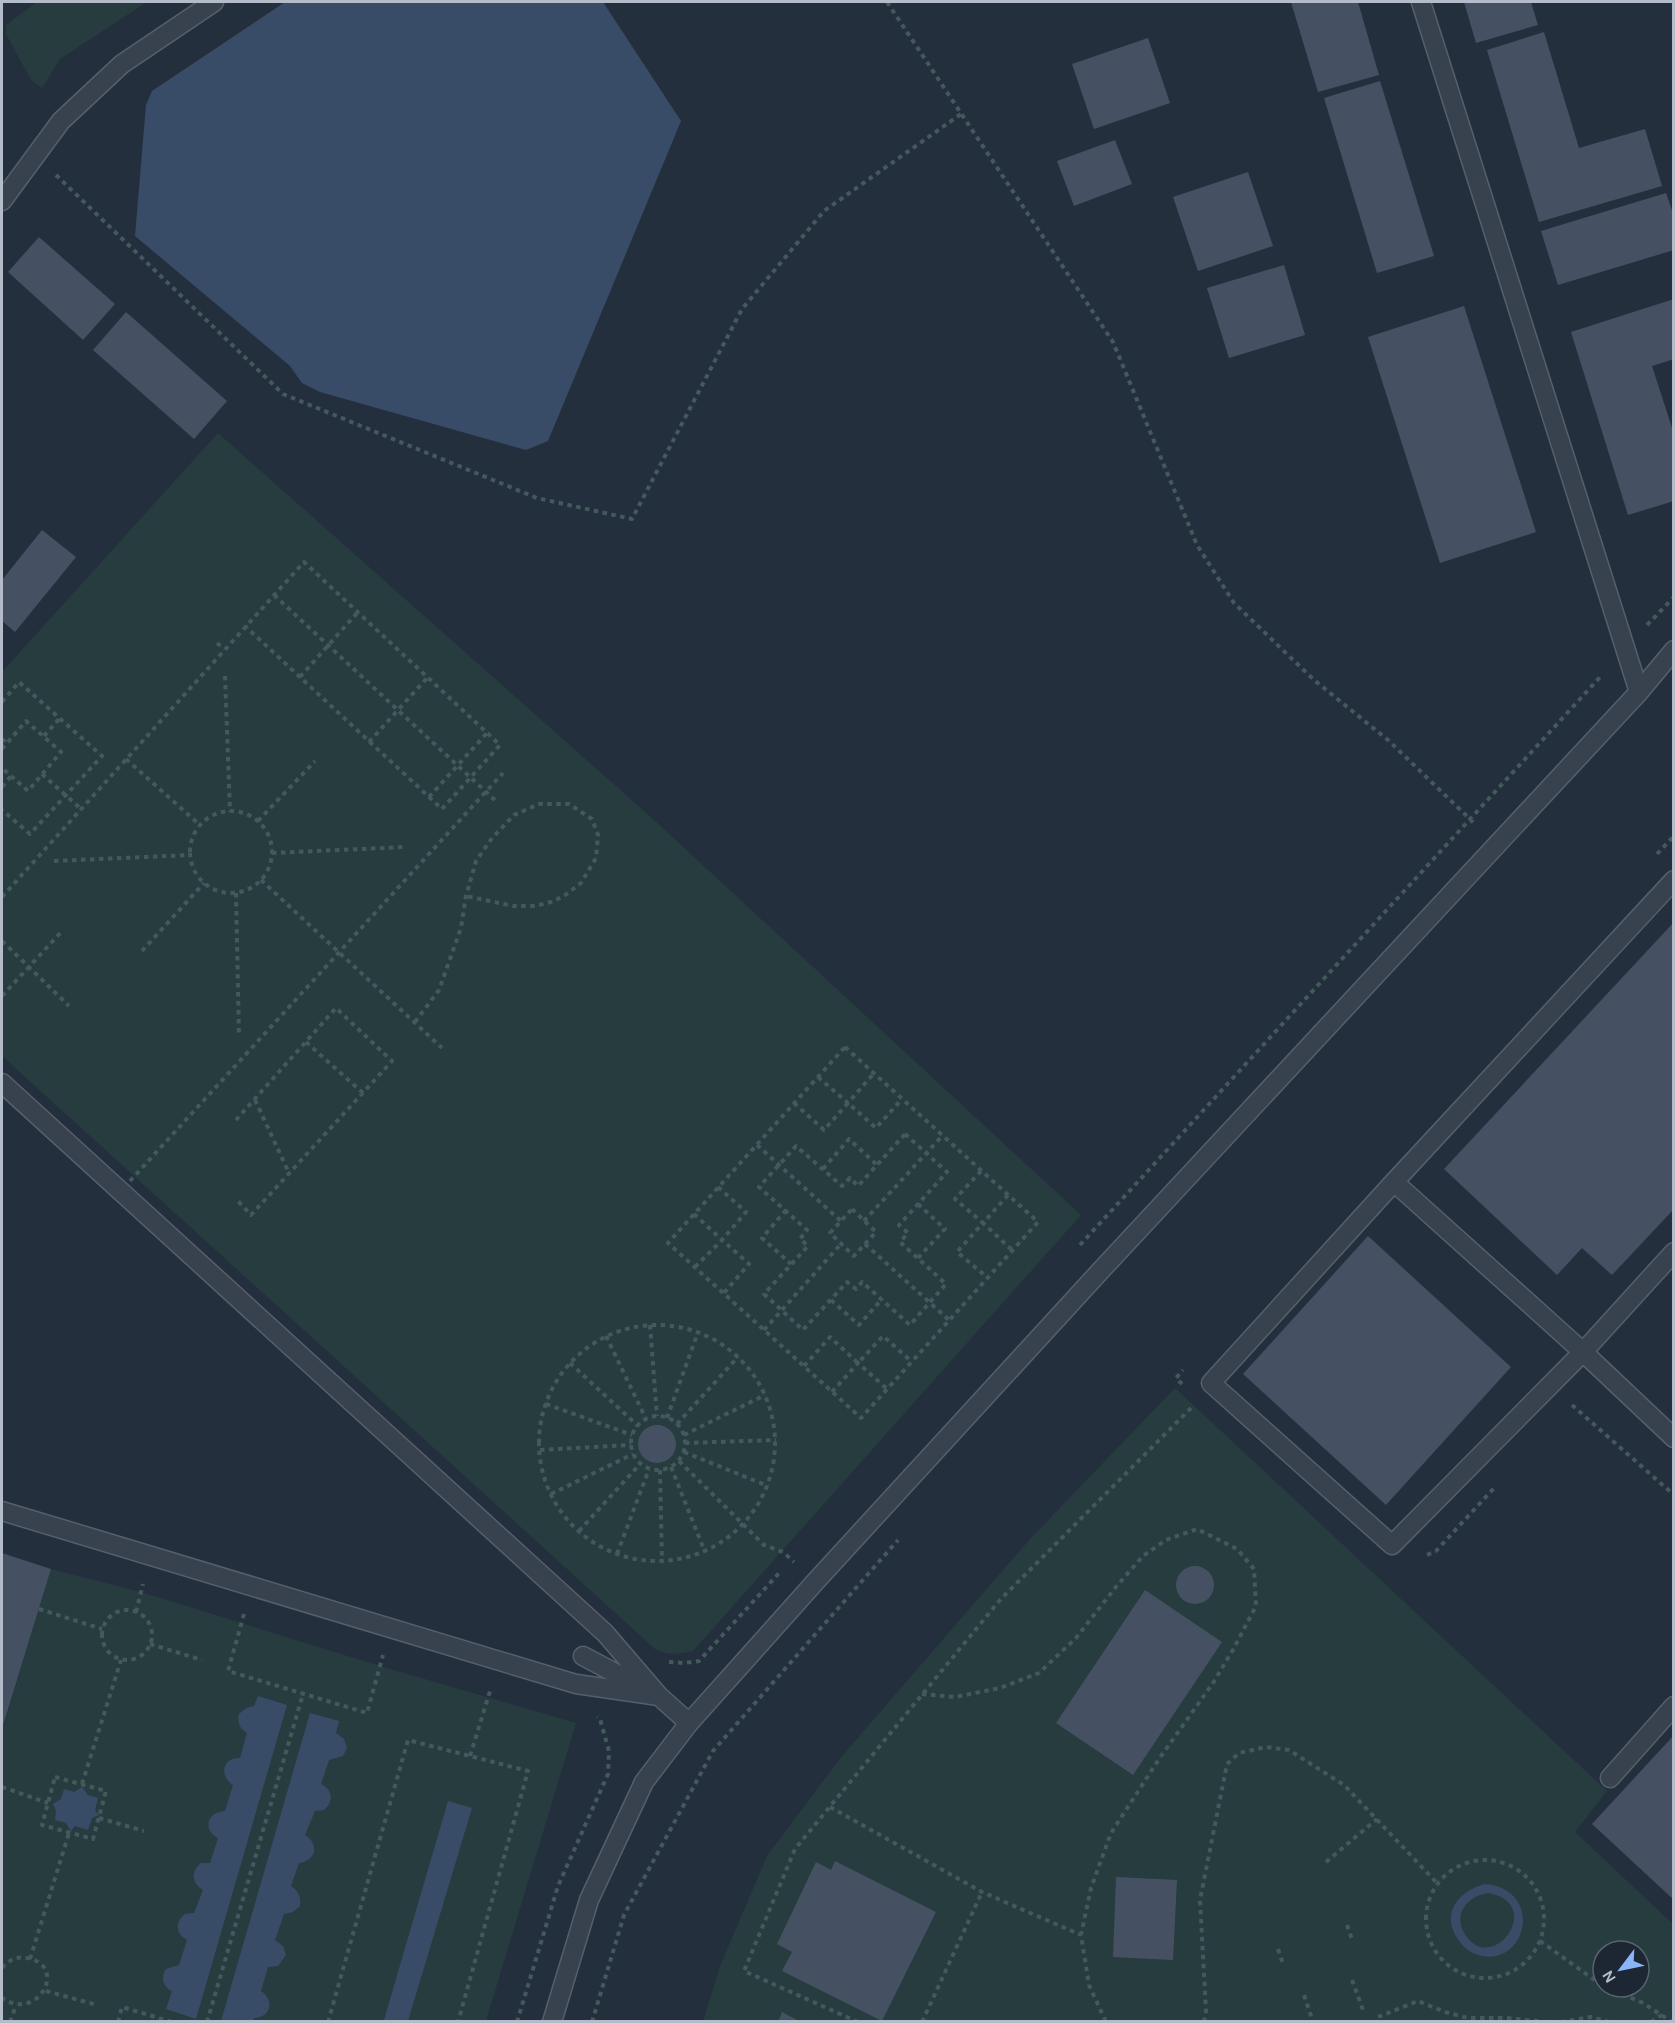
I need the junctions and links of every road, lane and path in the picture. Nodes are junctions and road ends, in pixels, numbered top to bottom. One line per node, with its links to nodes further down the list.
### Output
1 (214, 2): 5 (lane)
2 (887, 2): 4 (path)
3 (1421, 2): 14 (lane)
4 (961, 114): 5 (path); 44 (path)
5 (36, 156): 6 (lane)
6 (2, 201)
7 (274, 595): 9 (path); 10 (path); 12 (path)
8 (1674, 597): 14 (path)
9 (358, 612): 12 (path); 18 (path)
10 (245, 626): 13 (path); 17 (path)
11 (217, 643): 13 (path)
12 (329, 645): 17 (path); 21 (path)
13 (224, 649): 29 (path)
14 (1626, 649): 19 (lane); 44 (path)
15 (1674, 650): 19 (lane)
16 (225, 676): 43 (path)
17 (300, 677): 26 (path)
18 (428, 677): 21 (path); 23 (path)
19 (1639, 692): 48 (lane)
20 (2, 702): 22 (path)
21 (399, 710): 26 (path); 31 (path)
22 (60, 718): 24 (path); 38 (path)
23 (488, 733): 31 (path); 36 (path)
24 (44, 736): 27 (path); 34 (path)
25 (2, 739): 27 (path)
26 (369, 742): 39 (path)
27 (7, 744): 28 (path)
28 (2, 749)
29 (126, 759): 41 (path); 46 (path)
30 (315, 761): 45 (path)
31 (458, 765): 36 (path); 39 (path)
32 (2, 768): 35 (path)
33 (503, 773): 63 (path, bridge)
34 (42, 774): 35 (path); 38 (path)
35 (11, 776): 37 (path)
36 (471, 777): 39 (path); 40 (path)
37 (2, 787)
38 (67, 796): 41 (path); 42 (path)
39 (429, 797)
40 (498, 803)
41 (81, 809): 59 (path)
42 (2, 810)
43 (230, 812): 45 (path); 46 (path)
44 (1470, 819): 48 (path); 103 (path)
45 (258, 821): 50 (path)
46 (200, 825): 51 (path)
47 (1674, 836): 53 (path)
48 (1496, 845): 181 (lane)
49 (405, 847): 50 (path)
50 (272, 854): 54 (path)
51 (190, 855): 52 (path); 56 (path)
52 (54, 861)
53 (1649, 863)
54 (261, 880): 57 (path); 63 (path)
55 (1674, 880): 89 (lane)
56 (204, 883): 57 (path); 62 (path)
57 (236, 893): 68 (path)
58 (466, 896): 58 (path); 67 (path)
59 (2, 897)
60 (63, 930): 64 (path)
61 (2, 941): 64 (path)
62 (141, 951)
63 (339, 953): 67 (path); 88 (path, bridge)
64 (29, 967): 65 (path); 66 (path)
65 (2, 996)
66 (69, 1005)
67 (414, 1022): 70 (path)
68 (239, 1037)
69 (306, 1042): 74 (path); 74 (path); 76 (path)
70 (442, 1048)
71 (874, 1073): 72 (path); 75 (path); 77 (path)
72 (818, 1077): 77 (path); 78 (path)
73 (2, 1083): 178 (lane)
74 (363, 1093): 87 (path)
75 (902, 1099): 77 (path); 80 (path)
76 (255, 1100): 79 (path); 87 (path)
77 (848, 1102): 78 (path)
78 (794, 1103): 81 (path)
79 (236, 1120)
80 (943, 1135): 82 (path); 86 (path)
81 (757, 1145): 83 (path); 90 (path)
82 (927, 1154): 84 (path); 93 (path); 97 (path)
83 (779, 1165): 85 (path); 94 (path); 96 (path)
84 (877, 1165): 85 (path); 85 (path)
85 (823, 1169)
86 (981, 1171): 91 (path); 98 (path)
87 (289, 1173): 92 (path)
88 (130, 1181)
89 (1394, 1182): 119 (lane); 126 (lane)
90 (718, 1187): 95 (path); 99 (path)
91 (1008, 1195): 98 (path); 102 (path)
92 (238, 1201)
93 (918, 1204): 105 (path); 105 (path)
94 (786, 1210): 106 (path); 106 (path)
95 (694, 1214): 99 (path); 107 (path)
96 (841, 1221): 97 (path); 100 (path)
97 (864, 1221): 101 (path)
98 (982, 1223): 102 (path); 108 (path)
99 (722, 1240): 107 (path); 109 (path)
100 (842, 1244): 101 (path); 113 (path)
101 (865, 1244): 112 (path)
102 (1013, 1251): 108 (path)
103 (1074, 1251)
104 (1674, 1252): 119 (lane)
105 (918, 1258): 112 (path)
106 (791, 1264): 113 (path)
107 (695, 1268): 109 (path)
108 (988, 1278): 114 (path)
109 (723, 1294): 116 (path)
110 (882, 1299): 111 (path); 111 (path); 112 (path)
111 (831, 1300): 113 (path)
112 (930, 1302): 114 (path)
113 (782, 1310): 116 (path)
114 (949, 1320): 121 (path)
115 (650, 1325): 117 (path); 118 (path); 133 (path)
116 (764, 1330): 124 (path)
117 (698, 1332): 120 (path); 134 (path)
118 (606, 1336): 122 (path); 135 (path)
119 (1582, 1352): 126 (lane); 140 (lane)
120 (738, 1357): 129 (path); 136 (path)
121 (912, 1362): 123 (path); 127 (path)
122 (570, 1363): 131 (path); 137 (path)
123 (858, 1363): 124 (path); 127 (path); 128 (path)
124 (804, 1366): 128 (path)
125 (1184, 1369): 130 (path)
126 (1211, 1383): 130 (path)
127 (887, 1389): 128 (path)
128 (832, 1392)
129 (765, 1395): 139 (path); 141 (path)
130 (1198, 1399): 177 (path)
131 (546, 1404): 138 (path); 144 (path)
132 (1565, 1413): 155 (path)
133 (657, 1416): 134 (path); 135 (path)
134 (667, 1418): 136 (path)
135 (646, 1419): 137 (path)
136 (677, 1424): 139 (path)
137 (638, 1426): 138 (path)
138 (632, 1435): 143 (path)
139 (684, 1435): 142 (path)
140 (1674, 1438)
141 (776, 1440): 142 (path); 153 (path)
142 (685, 1443): 145 (path)
143 (632, 1445): 144 (path); 146 (path)
144 (540, 1450): 154 (path)
145 (684, 1452): 147 (path); 153 (path)
146 (633, 1454): 148 (path); 154 (path)
147 (678, 1461): 149 (path); 157 (path)
148 (640, 1464): 150 (path); 158 (path)
149 (671, 1467): 151 (path); 162 (path)
150 (649, 1469): 151 (path); 163 (path)
151 (660, 1470): 165 (path)
152 (1500, 1482): 164 (path)
153 (768, 1486): 157 (path)
154 (551, 1494): 158 (path)
155 (1674, 1495)
156 (2, 1511): 166 (lane)
157 (743, 1526): 160 (path); 162 (path)
158 (579, 1531): 163 (path)
159 (900, 1538): 222 (path)
160 (764, 1545)
161 (800, 1551): 175 (path)
162 (705, 1552): 165 (path)
163 (617, 1554): 165 (path)
164 (1425, 1556)
165 (662, 1561)
166 (251, 1586): 168 (lane); 176 (path)
167 (39, 1609): 169 (path)
168 (390, 1628): 174 (lane); 176 (path)
169 (102, 1629): 170 (path); 173 (path)
170 (150, 1644): 172 (path); 173 (path)
171 (583, 1656): 178 (lane)
172 (202, 1659)
173 (121, 1660): 184 (path)
174 (498, 1660): 178 (lane); 182 (path)
175 (667, 1662)
176 (303, 1694): 217 (path)
177 (922, 1695): 187 (path); 196 (path)
178 (659, 1696): 181 (lane)
179 (1674, 1706): 183 (lane)
180 (591, 1713): 220 (path)
181 (689, 1723): 221 (lane)
182 (470, 1756): 218 (path); 219 (path)
183 (1610, 1778)
184 (82, 1784): 186 (path); 188 (path)
185 (2, 1787): 186 (path)
186 (48, 1803): 191 (path)
187 (830, 1807): 194 (path); 223 (path)
188 (99, 1818): 190 (path); 191 (path)
189 (1377, 1819): 192 (path); 193 (path); 226 (path)
190 (144, 1831)
191 (69, 1833): 200 (path)
192 (1326, 1862)
193 (1437, 1883): 197 (path); 197 (path)
194 (982, 1892): 196 (path); 224 (path)
195 (1347, 1925): 198 (path)
196 (1081, 1935): 225 (path)
197 (1539, 1941): 203 (path)
198 (1353, 1942)
199 (1278, 1949): 201 (path)
200 (30, 1959): 202 (path); 205 (path)
201 (1283, 1964)
202 (2, 1968)
203 (1591, 1976)
204 (1352, 1980): 211 (path)
205 (46, 1991): 209 (path); 210 (path)
206 (1304, 1995): 227 (path)
207 (2, 1998): 210 (path)
208 (1634, 1999): 212 (path)
209 (97, 2005)
210 (15, 2008): 214 (path)
211 (1363, 2010)
212 (1662, 2015): 231 (path); 232 (path)
213 (1378, 2017): 228 (path)
214 (10, 2022)
215 (118, 2022): 216 (path)
216 (172, 2022)
217 (207, 2022)
218 (328, 2022)
219 (458, 2022)
220 (517, 2022)
221 (552, 2022)
222 (592, 2022)
223 (858, 2022)
224 (922, 2022)
225 (1106, 2022)
226 (1204, 2022)
227 (1313, 2022)
228 (1548, 2022)
229 (1561, 2022): 230 (path)
230 (1610, 2022)
231 (1651, 2022)
232 (1672, 2022)

